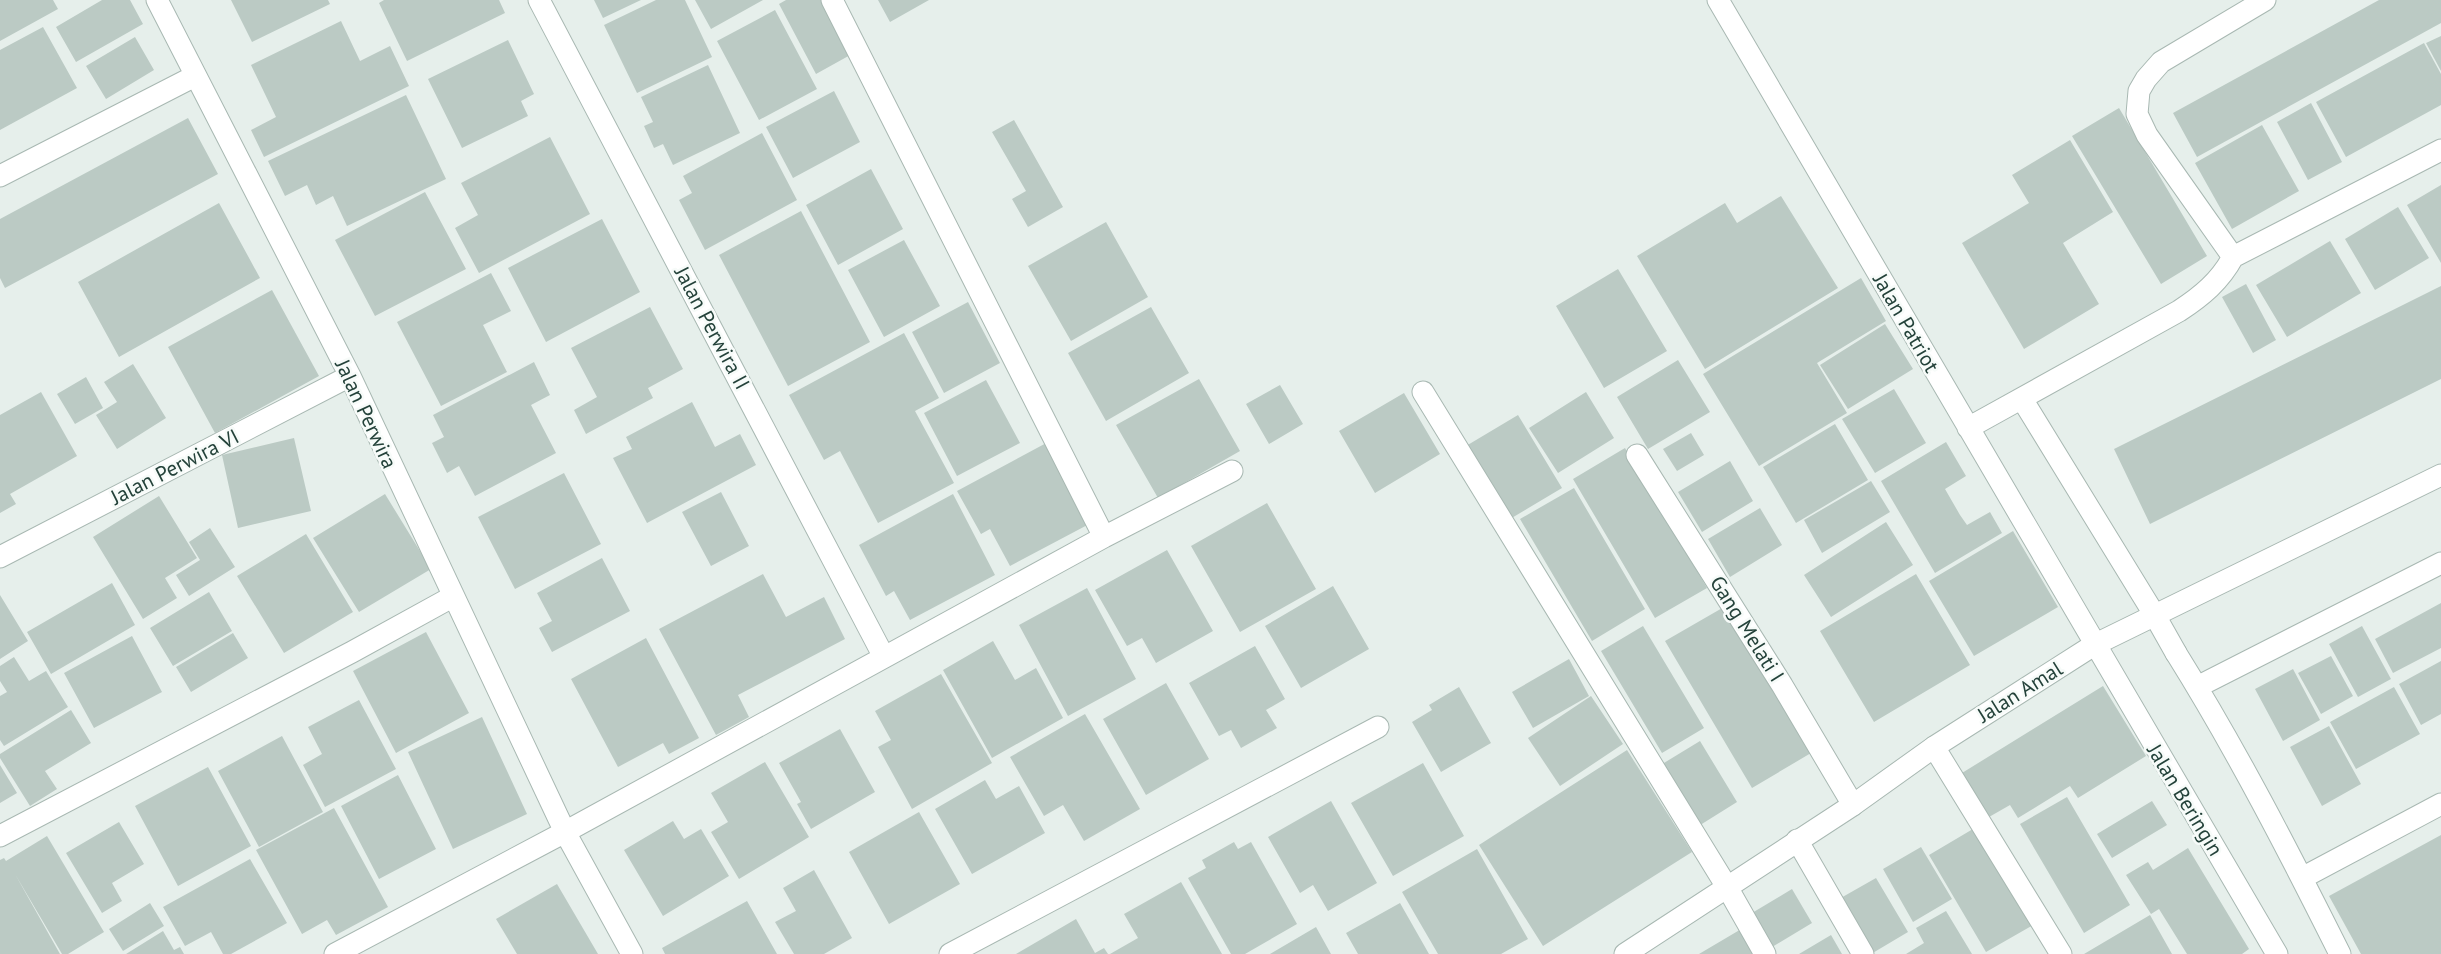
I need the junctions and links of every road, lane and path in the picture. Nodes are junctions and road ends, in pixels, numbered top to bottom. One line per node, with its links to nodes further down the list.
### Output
1 (157, 0): 6 (street, Jalan Perwira)
2 (539, 0): 23 (street, Jalan Perwira II)
3 (832, 0): 17 (street)
4 (1718, 0): 13 (street, Jalan Patriot)
5 (2265, 0): 9 (street)
6 (195, 76): 8 (street); 10 (street, Jalan Perwira)
7 (2441, 150): 9 (street)
8 (0, 176)
9 (2233, 257): 12 (street)
10 (350, 376): 18 (street, Jalan Perwira VI); 20 (street, Jalan Perwira)
11 (1423, 392): 33 (street)
12 (2022, 399): 13 (street); 21 (street)
13 (1968, 428): 22 (street, Jalan Patriot)
14 (1637, 455): 28 (street, Gang Melati I)
15 (1232, 471): 17 (street)
16 (2441, 475): 21 (street, Jalan Amal)
17 (1104, 537): 23 (street)
18 (0, 557)
19 (2441, 563): 24 (street)
20 (452, 597): 29 (street, Jalan Perwira); 30 (street)
21 (2154, 614): 22 (street, Jalan Amal); 24 (street)
22 (2094, 645): 26 (street, Jalan Amal); 34 (street, Jalan Beringin)
23 (884, 657): 29 (street)
24 (2197, 687): 32 (street)
25 (1378, 726): 37 (street)
26 (1934, 747): 28 (street, Jalan Amal); 41 (street)
27 (2441, 804): 32 (street)
28 (1853, 805): 31 (street, Jalan Amal)
29 (565, 832): 35 (street); 36 (street, Jalan Perwira)
30 (0, 836)
31 (1797, 840): 33 (street, Jalan Amal); 40 (street)
32 (2302, 878): 42 (street)
33 (1727, 887): 38 (street, Jalan Amal); 39 (street)
34 (2273, 953)
35 (335, 954)
36 (632, 954)
37 (950, 954)
38 (1625, 954)
39 (1765, 954)
40 (1863, 954)
41 (2061, 954)
42 (2340, 954)

